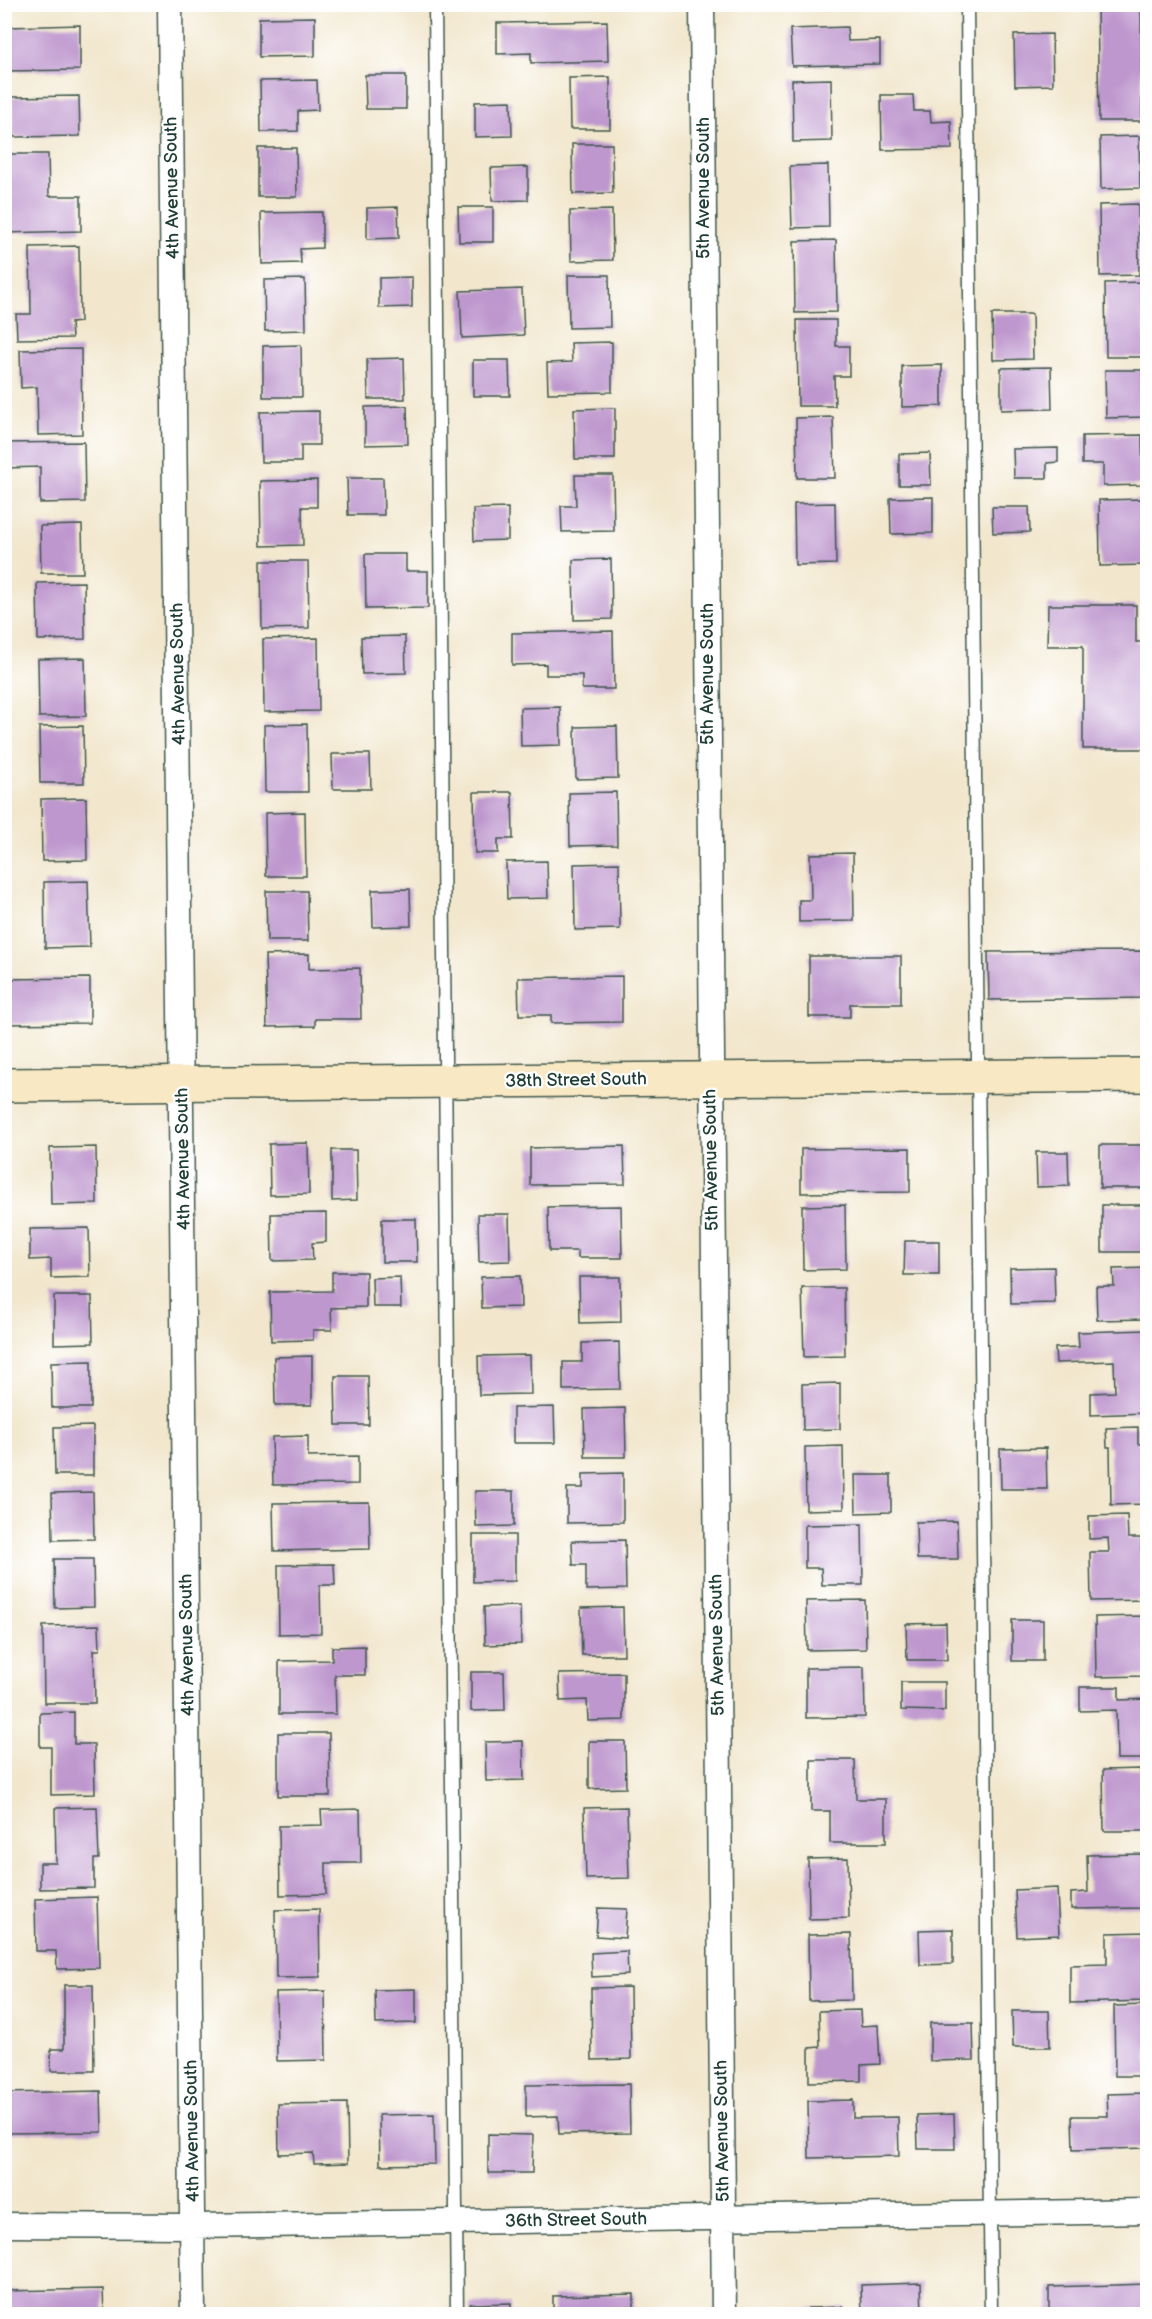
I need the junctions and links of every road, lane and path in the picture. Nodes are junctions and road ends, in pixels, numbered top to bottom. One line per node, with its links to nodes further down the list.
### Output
1 (170, 4): 9 (street, 4th Avenue South)
2 (435, 4): 8 (lane)
3 (702, 4): 7 (street, 5th Avenue South)
4 (967, 4): 6 (lane)
5 (1148, 1075): 6 (main road, 38th Street South)
6 (979, 1077): 7 (main road, 38th Street South); 12 (lane)
7 (710, 1078): 8 (main road, 38th Street South); 13 (street, 5th Avenue South)
8 (445, 1081): 9 (main road, 38th Street South); 14 (lane)
9 (182, 1084): 10 (main road, 38th Street South); 16 (street, 4th Avenue South)
10 (4, 1085)
11 (1148, 2211): 12 (street, 36th Street South)
12 (990, 2213): 13 (street, 36th Street South); 20 (lane)
13 (723, 2217): 14 (street, 36th Street South); 19 (street, 5th Avenue South)
14 (456, 2222): 16 (street, 36th Street South); 18 (lane)
15 (4, 2225): 16 (street, 36th Street South)
16 (192, 2226): 17 (street, 4th Avenue South)
17 (193, 2314)
18 (457, 2314)
19 (724, 2314)
20 (991, 2314)

